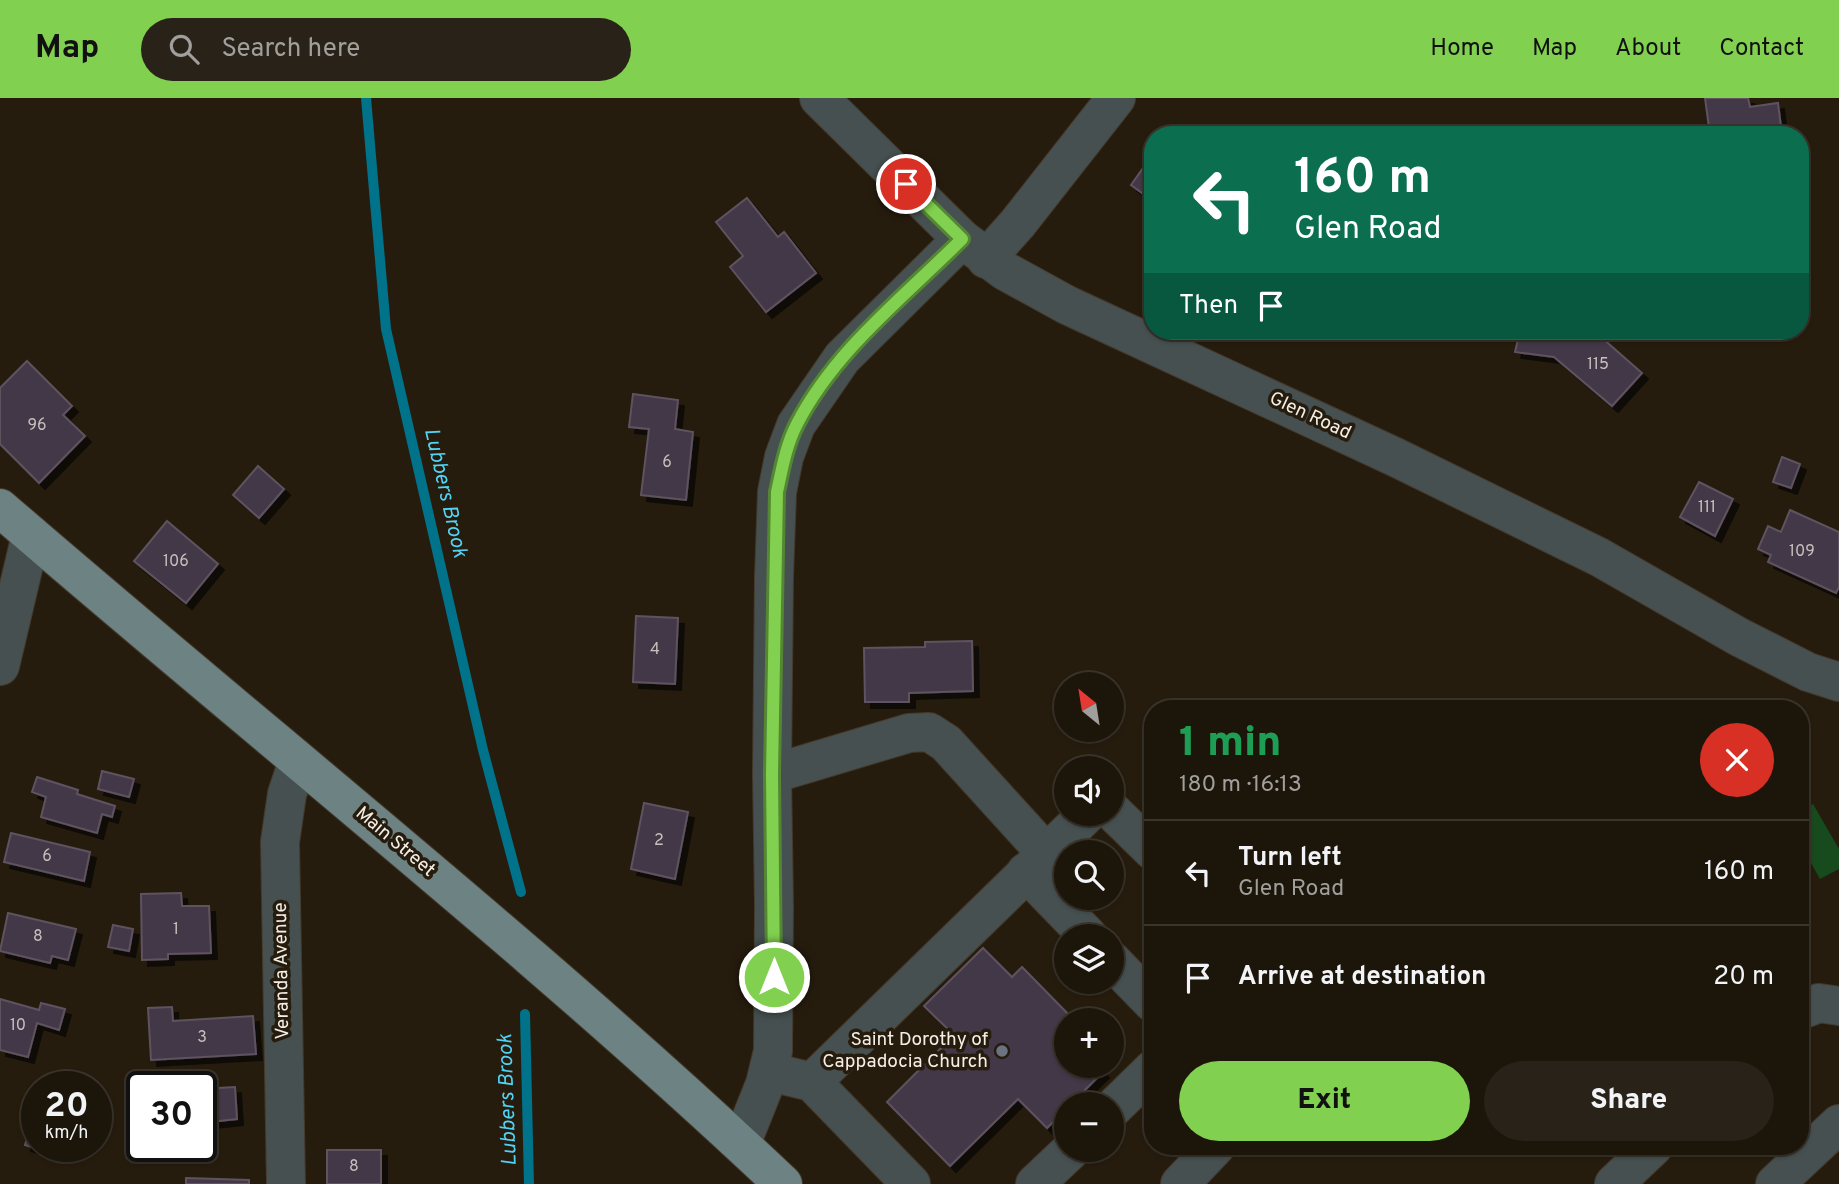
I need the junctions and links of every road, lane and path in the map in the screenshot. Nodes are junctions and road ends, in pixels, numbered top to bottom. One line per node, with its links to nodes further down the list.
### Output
1 (819, 98): 3 (street, Glen Road)
2 (1116, 98): 3 (street)
3 (974, 249): 7 (street, Glen Road); 9 (street)
4 (0, 508): 5 (main road, Main Street)
5 (31, 535): 6 (street); 8 (main road, Main Street)
6 (0, 666)
7 (1839, 682)
8 (298, 761): 24 (main road, Main Street); 30 (street, Veranda Avenue)
9 (772, 774): 13 (street); 19 (street)
10 (1124, 823): 12 (street)
11 (1075, 826): 13 (street)
12 (1144, 842)
13 (1036, 863): 14 (street); 21 (street)
14 (1079, 924)
15 (1124, 973): 16 (street)
16 (1144, 994)
17 (1839, 1006): 18 (street)
18 (1809, 1007)
19 (768, 1072): 21 (street); 24 (street)
20 (1144, 1078): 22 (street)
21 (812, 1082): 32 (street)
22 (1124, 1097)
23 (1839, 1124): 25 (street)
24 (741, 1144): 31 (main road, Main Street)
25 (1809, 1152)
26 (1207, 1155): 34 (street)
27 (1645, 1155): 35 (street)
28 (1806, 1155): 36 (street)
29 (1058, 1162): 33 (street)
30 (286, 1184)
31 (783, 1184)
32 (911, 1184)
33 (1035, 1184)
34 (1180, 1184)
35 (1614, 1184)
36 (1775, 1184)

